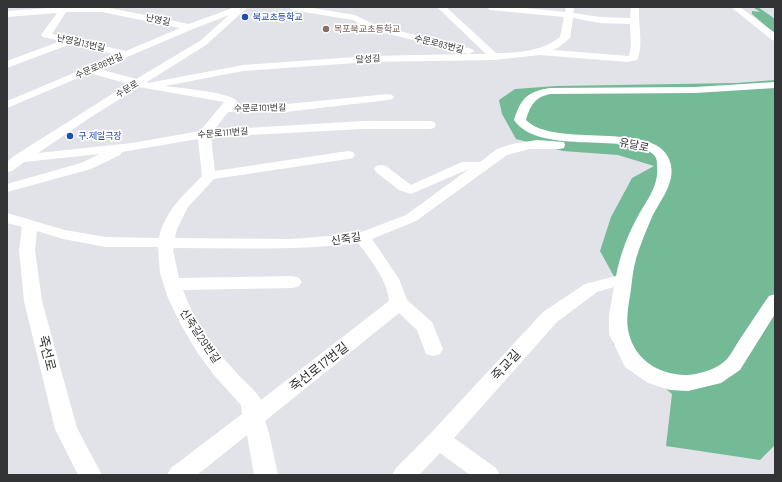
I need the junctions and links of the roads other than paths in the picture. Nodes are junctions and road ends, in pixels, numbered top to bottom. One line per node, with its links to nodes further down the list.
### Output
1 (130, 7): 12 (street)
2 (244, 7): 16 (street, 수문로86번길); 24 (street, 수문로)
3 (292, 7): 14 (street, 수문로83번길)
4 (360, 7): 14 (street)
5 (442, 7): 21 (street)
6 (490, 7): 11 (street)
7 (551, 7): 11 (street)
8 (635, 7): 15 (street)
9 (735, 7): 17 (street)
10 (65, 8): 12 (street, 난영길); 13 (street, 난영길); 18 (street, 난영길13번길)
11 (569, 11): 15 (street); 19 (street, 달성길)
12 (120, 12): 16 (street, 난영길)
13 (7, 14)
14 (355, 18): 21 (street, 수문로83번길)
15 (634, 21): 19 (street)
16 (190, 27): 20 (street, 수문로86번길)
17 (775, 38)
18 (70, 41): 20 (street, 난영길13번길); 22 (street)
19 (540, 52): 21 (street, 달성길)
20 (127, 54): 23 (street, 수문로86번길)
21 (494, 57): 24 (street, 달성길)
22 (7, 65)
23 (90, 70): 24 (street); 27 (street, 수문로86번길)
24 (143, 85): 28 (street, 수문로101번길); 34 (street, 수문로)
25 (775, 85): 33 (street, 유달로)
26 (388, 97): 28 (street, 수문로101번길)
27 (7, 105)
28 (226, 109): 30 (street)
29 (430, 124): 30 (street, 수문로111번길)
30 (204, 134): 31 (street, 수문로111번길); 38 (street)
31 (122, 148): 34 (street, 수문로111번길); 39 (street)
32 (348, 155): 38 (street)
33 (661, 155): 35 (street, 신죽길); 44 (street, 유달로)
34 (18, 159): 36 (street, 수문로)
35 (482, 166): 37 (street); 42 (street, 신죽길)
36 (7, 168)
37 (381, 169)
38 (209, 176): 43 (street)
39 (7, 188)
40 (7, 218): 41 (street, 신죽길)
41 (30, 225): 43 (street, 신죽길); 52 (street, 죽선로)
42 (362, 237): 43 (street, 신죽길); 48 (street)
43 (165, 243): 46 (street, 신죽길29번길)
44 (624, 279): 47 (street, 유달로); 51 (street, 죽교길)
45 (292, 282): 46 (street)
46 (172, 284): 50 (street, 신죽길29번길)
47 (775, 300)
48 (398, 302): 49 (street); 50 (street, 죽선로17번길)
49 (433, 348)
50 (253, 419): 53 (street, 죽선로17번길); 54 (street, 신죽길29번길)
51 (439, 440): 55 (street, 죽교길); 56 (street)
52 (90, 475)
53 (179, 475)
54 (266, 475)
55 (404, 475)
56 (488, 475)

